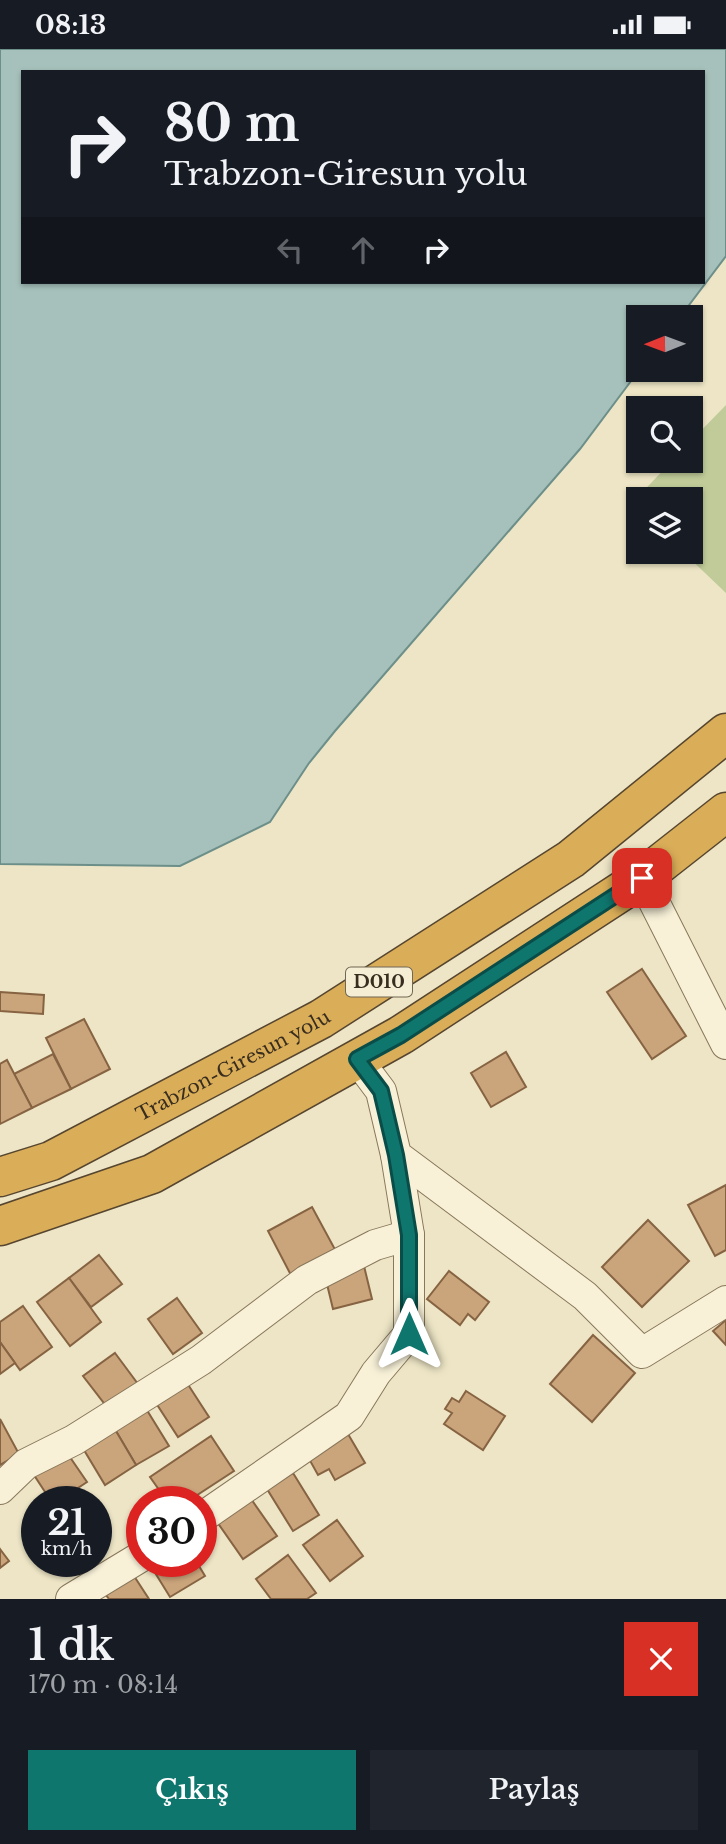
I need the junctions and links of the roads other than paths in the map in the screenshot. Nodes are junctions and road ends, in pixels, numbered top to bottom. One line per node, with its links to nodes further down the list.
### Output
1 (726, 733): 7 (highway, Trabzon-Giresun yolu / D010)
2 (726, 812): 3 (highway, D010)
3 (642, 878): 4 (street); 5 (highway, D010)
4 (726, 1044)
5 (357, 1059): 6 (street); 8 (highway, D010)
6 (396, 1155): 9 (street); 10 (street)
7 (0, 1177)
8 (0, 1226)
9 (409, 1235): 11 (street); 12 (street)
10 (726, 1301)
11 (0, 1489)
12 (217, 1507)
13 (126, 1566): 14 (street)
14 (71, 1599)

